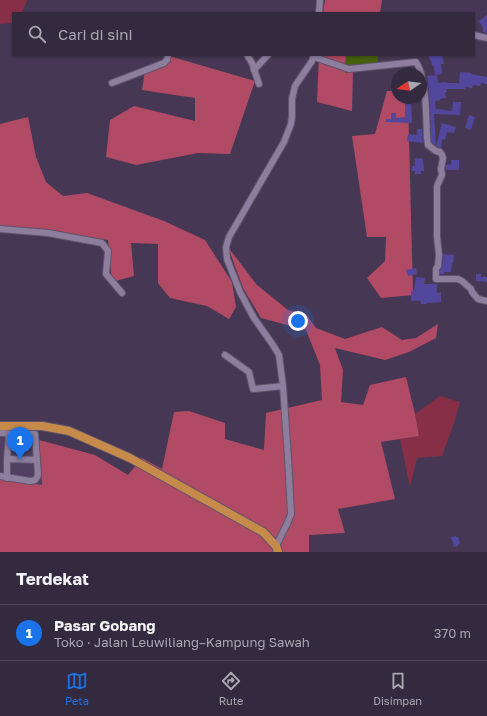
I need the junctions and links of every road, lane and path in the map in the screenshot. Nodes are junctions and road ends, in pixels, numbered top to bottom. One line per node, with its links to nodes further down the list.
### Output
1 (320, 0): 2 (street)
2 (319, 12)
3 (475, 35): 4 (street)
4 (487, 38)
5 (168, 56): 12 (street)
6 (248, 56): 11 (street)
7 (267, 56): 11 (street)
8 (314, 56): 10 (street); 18 (street)
9 (419, 56): 10 (street)
10 (416, 62): 16 (street)
11 (254, 70): 13 (street)
12 (112, 83)
13 (258, 84)
14 (0, 229): 15 (street)
15 (122, 293)
16 (487, 301)
17 (225, 355): 18 (street)
18 (283, 386): 26 (street)
19 (0, 426): 26 (main road)
20 (0, 433): 21 (street)
21 (9, 434): 22 (street); 23 (street)
22 (8, 459): 23 (street); 25 (street)
23 (37, 460): 25 (street)
24 (0, 476): 25 (street)
25 (7, 478)
26 (277, 549)

